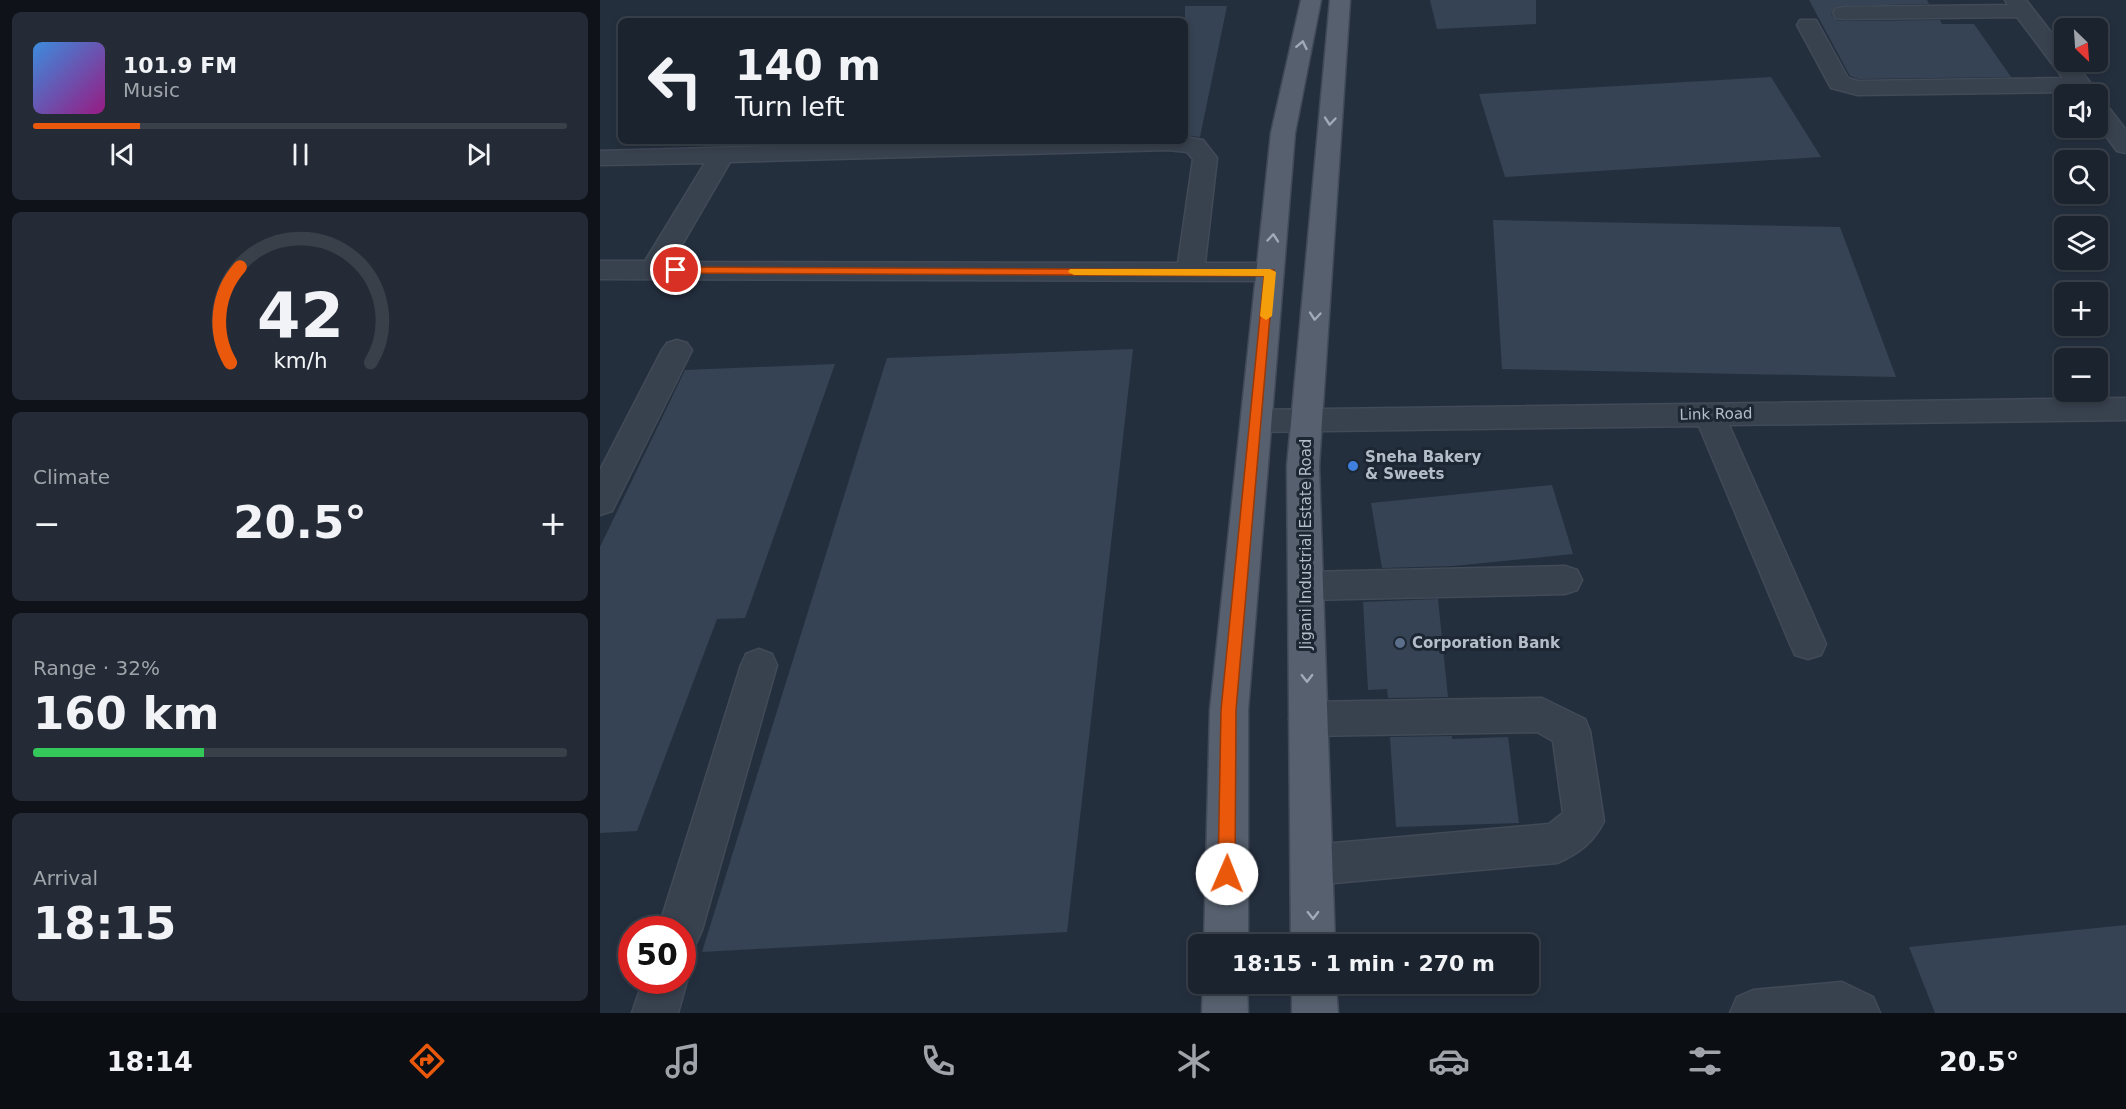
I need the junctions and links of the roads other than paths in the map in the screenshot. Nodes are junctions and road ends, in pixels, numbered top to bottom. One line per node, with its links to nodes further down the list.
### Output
1 (1311, 0): 18 (main road, one-way to 1)
2 (1340, 0): 23 (main road, Jigani Industrial Estate Road, one-way to 23)
3 (2019, 5): 4 (street); 7 (street)
4 (1948, 6): 5 (street)
5 (1844, 13)
6 (1808, 25): 8 (street)
7 (2079, 84)
8 (2054, 90)
9 (2108, 122): 12 (street)
10 (1099, 144): 13 (street)
11 (1185, 144): 17 (street)
12 (2126, 146)
13 (722, 155): 14 (street); 16 (street)
14 (600, 158)
15 (600, 270): 16 (street)
16 (653, 270): 17 (street)
17 (1190, 272): 18 (street)
18 (1270, 272): 22 (main road)
19 (677, 350): 24 (street)
20 (2126, 409): 21 (street, Link Road)
21 (1709, 414): 23 (street, Link Road); 27 (street)
22 (1256, 421): 23 (street, Link Road); 32 (main road)
23 (1306, 422): 26 (main road, Jigani Industrial Estate Road)
24 (600, 502)
25 (1565, 580): 26 (street)
26 (1306, 586): 29 (main road, Jigani Industrial Estate Road, one-way to 29)
27 (1808, 644)
28 (759, 665): 31 (street)
29 (1308, 719): 30 (main road, Jigani Industrial Estate Road); 30 (street)
30 (1312, 865): 33 (main road, Jigani Industrial Estate Road, one-way to 33)
31 (684, 916)
32 (1226, 934)
33 (1313, 934)
34 (661, 994): 37 (street)
35 (1225, 994): 38 (main road)
36 (1314, 994): 39 (main road)
37 (655, 1013)
38 (1225, 1013)
39 (1315, 1013)
40 (1753, 1013): 41 (street)
41 (1857, 1013)

